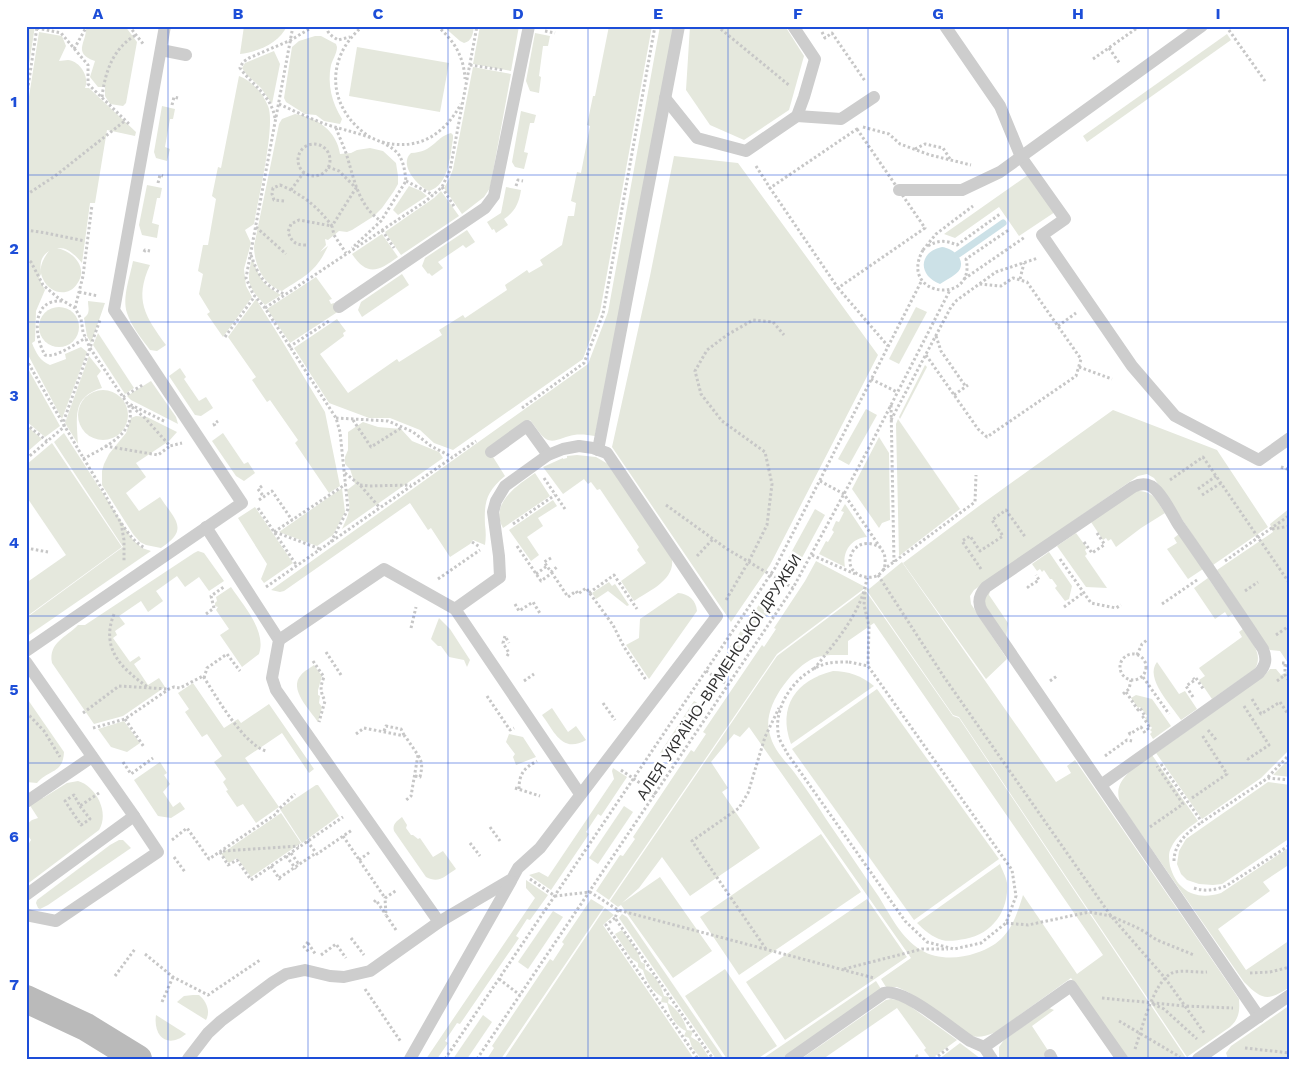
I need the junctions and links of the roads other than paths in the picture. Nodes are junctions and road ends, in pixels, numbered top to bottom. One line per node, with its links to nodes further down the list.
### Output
1 (165, 26): 7 (lane)
2 (529, 26): 14 (lane)
3 (678, 26): 10 (lane)
4 (793, 26): 11 (lane)
5 (945, 26): 12 (lane)
6 (1202, 26): 12 (lane)
7 (161, 50): 8 (lane); 19 (lane)
8 (186, 56)
9 (871, 91): 11 (lane)
10 (666, 98): 11 (lane); 16 (lane)
11 (797, 116)
12 (1021, 157): 13 (lane); 15 (lane)
13 (899, 190)
14 (339, 307)
15 (1290, 438)
16 (598, 450): 18 (lane); 26 (lane)
17 (491, 452): 18 (lane)
18 (548, 456): 20 (lane)
19 (206, 527): 21 (lane); 22 (lane)
20 (455, 609): 21 (lane); 26 (lane)
21 (279, 640): 32 (lane)
22 (26, 651)
23 (26, 662): 24 (lane)
24 (92, 757): 27 (lane); 28 (lane)
25 (1100, 785): 25 (lane); 35 (lane)
26 (580, 794): 29 (lane)
27 (26, 802)
28 (134, 816): 30 (lane); 31 (lane)
29 (512, 879): 32 (lane); 39 (lane)
30 (26, 895)
31 (26, 915)
32 (439, 922): 38 (lane)
33 (1290, 995): 35 (lane)
34 (26, 998): 37 (main road)
35 (1256, 1013): 43 (lane)
36 (984, 1047): 40 (lane); 41 (lane); 42 (lane)
37 (138, 1059)
38 (188, 1059)
39 (410, 1059)
40 (790, 1059)
41 (992, 1059)
42 (1122, 1059)
43 (1198, 1059)

